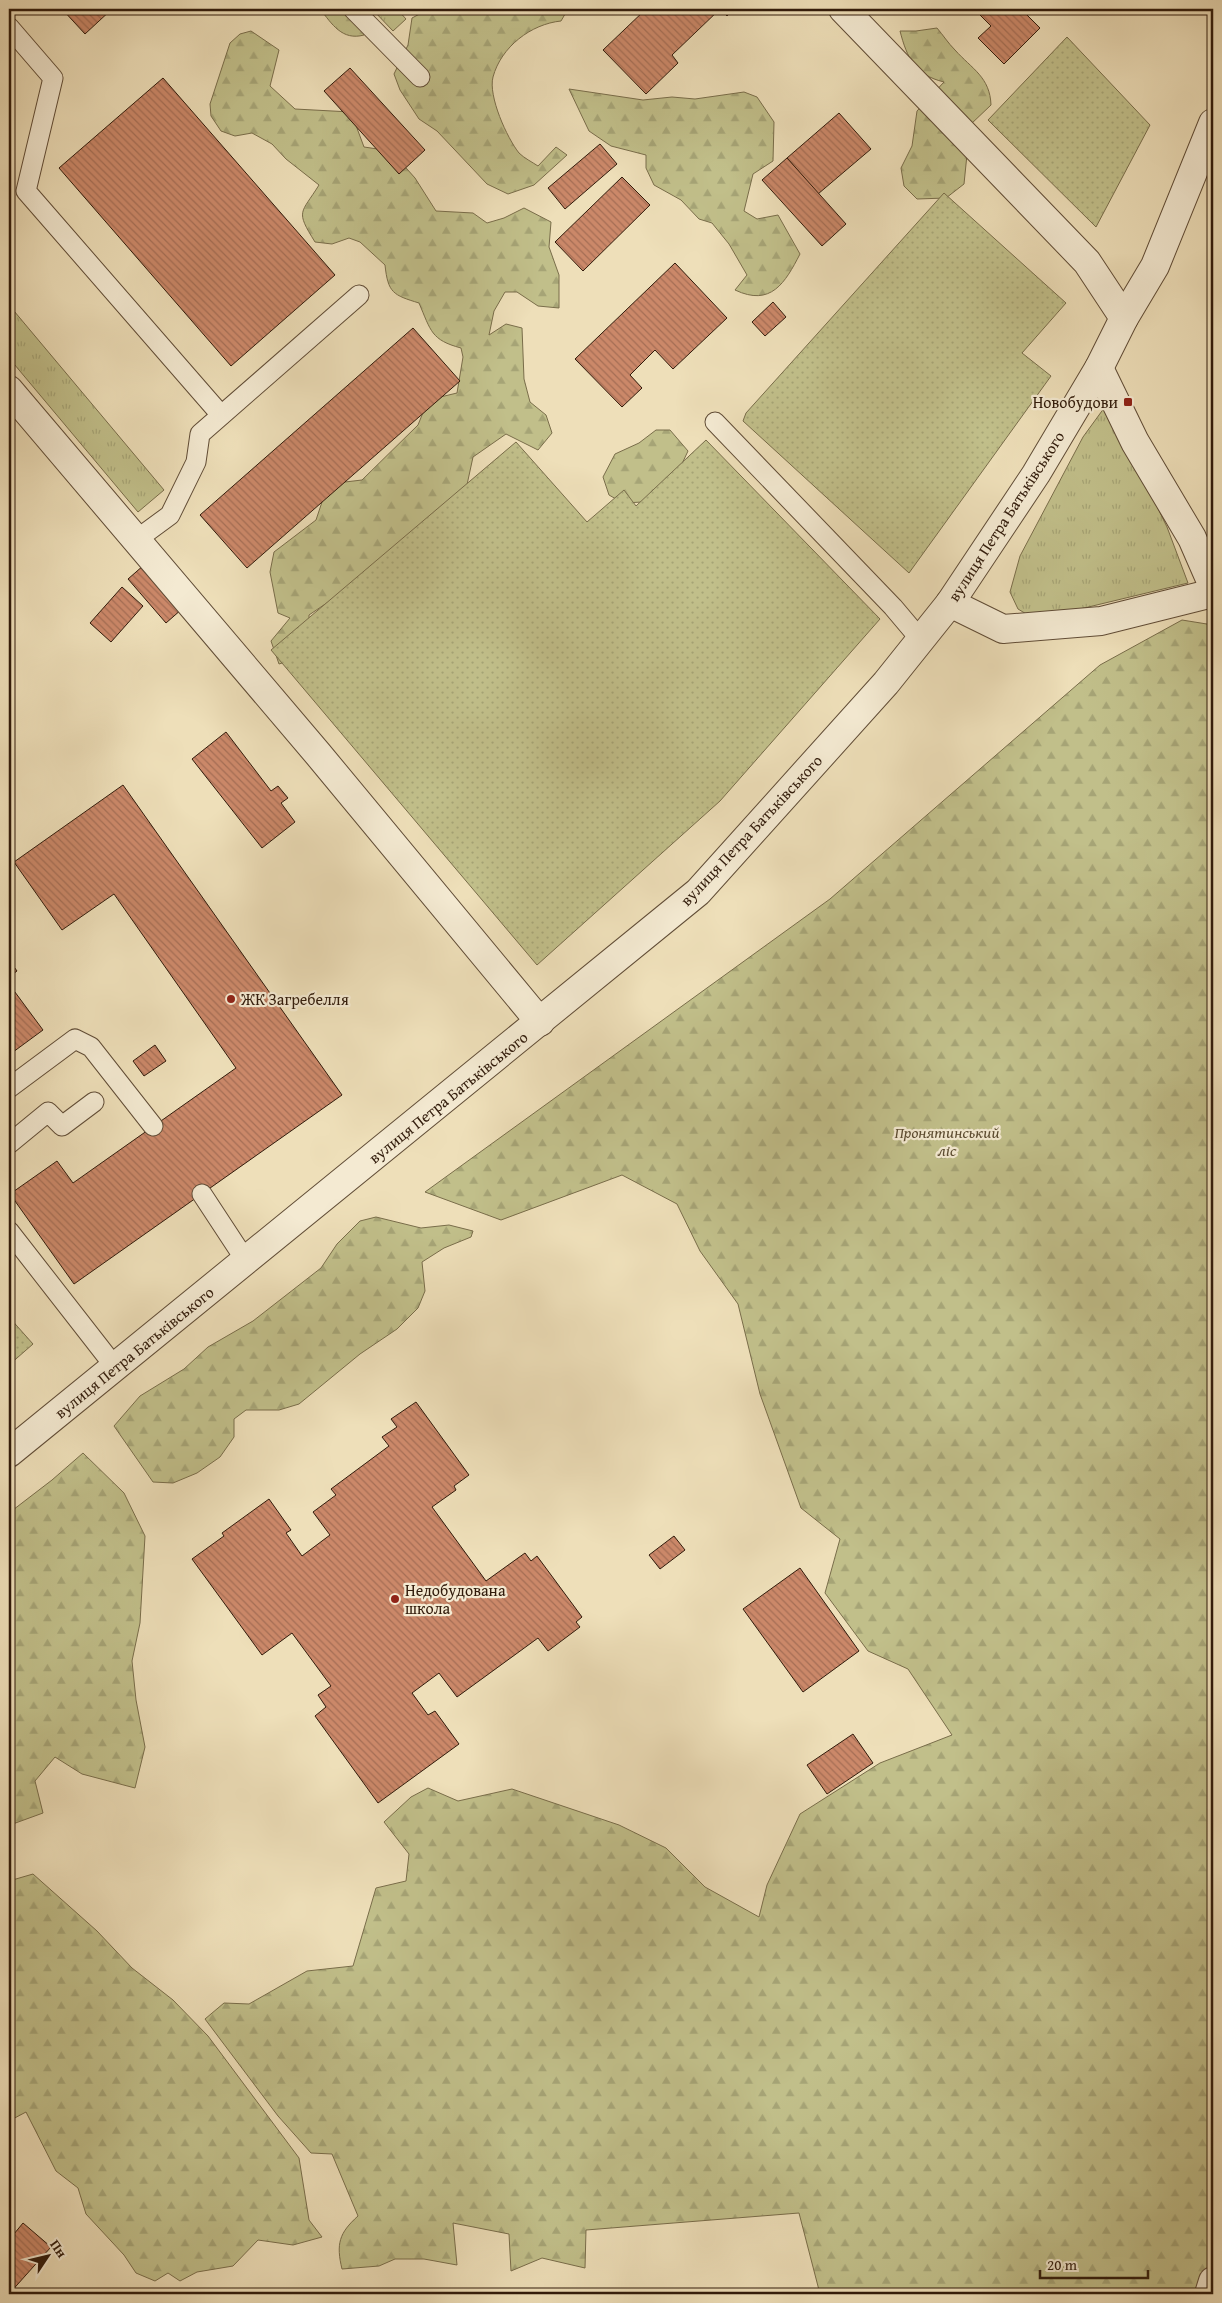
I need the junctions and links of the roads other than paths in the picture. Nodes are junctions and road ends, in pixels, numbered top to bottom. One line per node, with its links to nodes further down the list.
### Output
1 (353, 9): 4 (lane)
2 (843, 9): 7 (street)
3 (9, 27): 10 (lane)
4 (420, 77)
5 (1213, 123): 7 (street, вулиця Петра Батьківського)
6 (359, 295): 10 (lane)
7 (1124, 318): 8 (street, вулиця Петра Батьківського)
8 (1099, 368): 13 (street); 15 (street, вулиця Петра Батьківського)
9 (9, 390): 12 (street)
10 (221, 415): 12 (lane)
11 (715, 422): 16 (lane)
12 (136, 540): 17 (street)
13 (1213, 586)
14 (1213, 593): 15 (street)
15 (950, 603): 16 (street, вулиця Петра Батьківського)
16 (920, 639): 17 (street, вулиця Петра Батьківського)
17 (540, 1022): 24 (street, вулиця Петра Батьківського)
18 (9, 1088): 20 (lane)
19 (94, 1102): 21 (lane)
20 (153, 1126)
21 (9, 1144)
22 (202, 1194): 24 (lane)
23 (9, 1231): 25 (lane)
24 (246, 1260): 25 (street, вулиця Петра Батьківського)
25 (115, 1367): 26 (street, вулиця Петра Батьківського)
26 (9, 1453)
27 (1213, 2281): 28 (street)
28 (1209, 2294)

